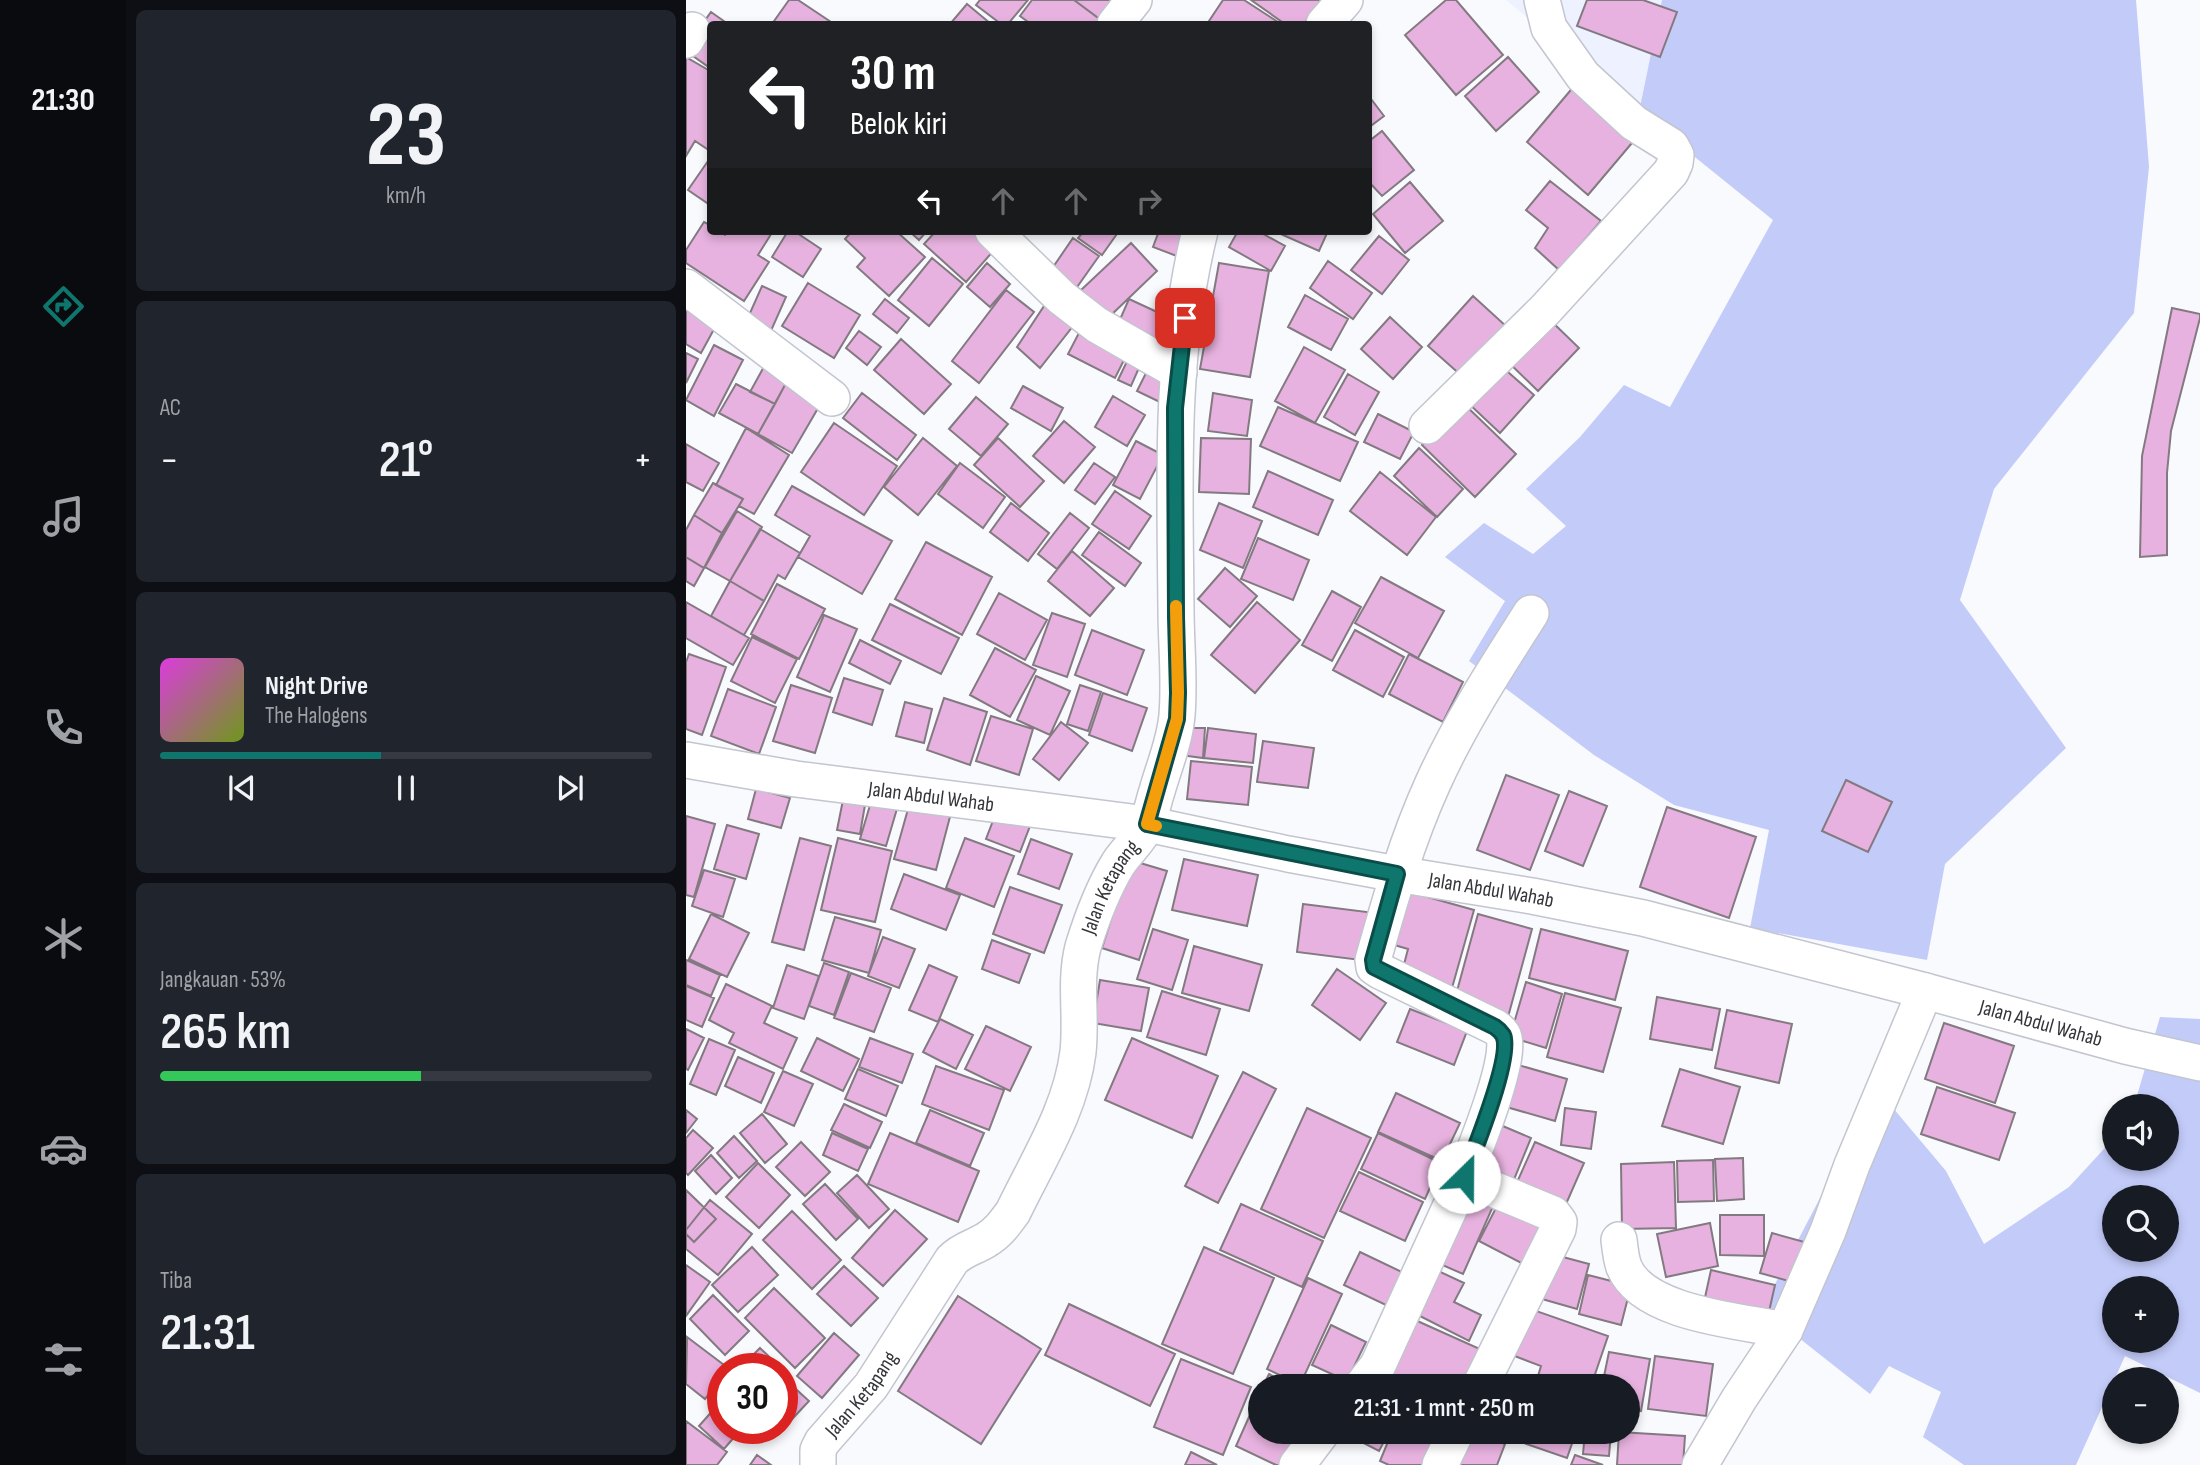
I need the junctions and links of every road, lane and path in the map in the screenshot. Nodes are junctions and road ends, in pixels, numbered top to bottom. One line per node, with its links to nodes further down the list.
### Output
1 (1134, 0): 4 (street)
2 (1345, 0): 5 (street)
3 (1542, 0): 11 (street)
4 (1117, 21)
5 (1327, 21)
6 (997, 235): 9 (street)
7 (1199, 235): 9 (street, Jalan Ketapang)
8 (686, 287): 10 (street)
9 (1179, 372): 14 (street, Jalan Ketapang)
10 (832, 398)
11 (1427, 426)
12 (1531, 613): 15 (street)
13 (686, 760): 14 (street, Jalan Abdul Wahab)
14 (1147, 824): 15 (street, Jalan Abdul Wahab); 25 (street, Jalan Ketapang)
15 (1397, 874): 16 (street, Jalan Abdul Wahab); 18 (street)
16 (1924, 991): 17 (street, Jalan Abdul Wahab); 20 (street)
17 (2200, 1063)
18 (1464, 1177): 21 (street); 22 (street)
19 (1619, 1240): 20 (street)
20 (1785, 1330): 28 (street)
21 (1371, 1374)
22 (1486, 1374)
23 (1313, 1444): 26 (street)
24 (1450, 1444): 27 (street)
25 (818, 1465)
26 (1297, 1465)
27 (1440, 1465)
28 (1700, 1465)

